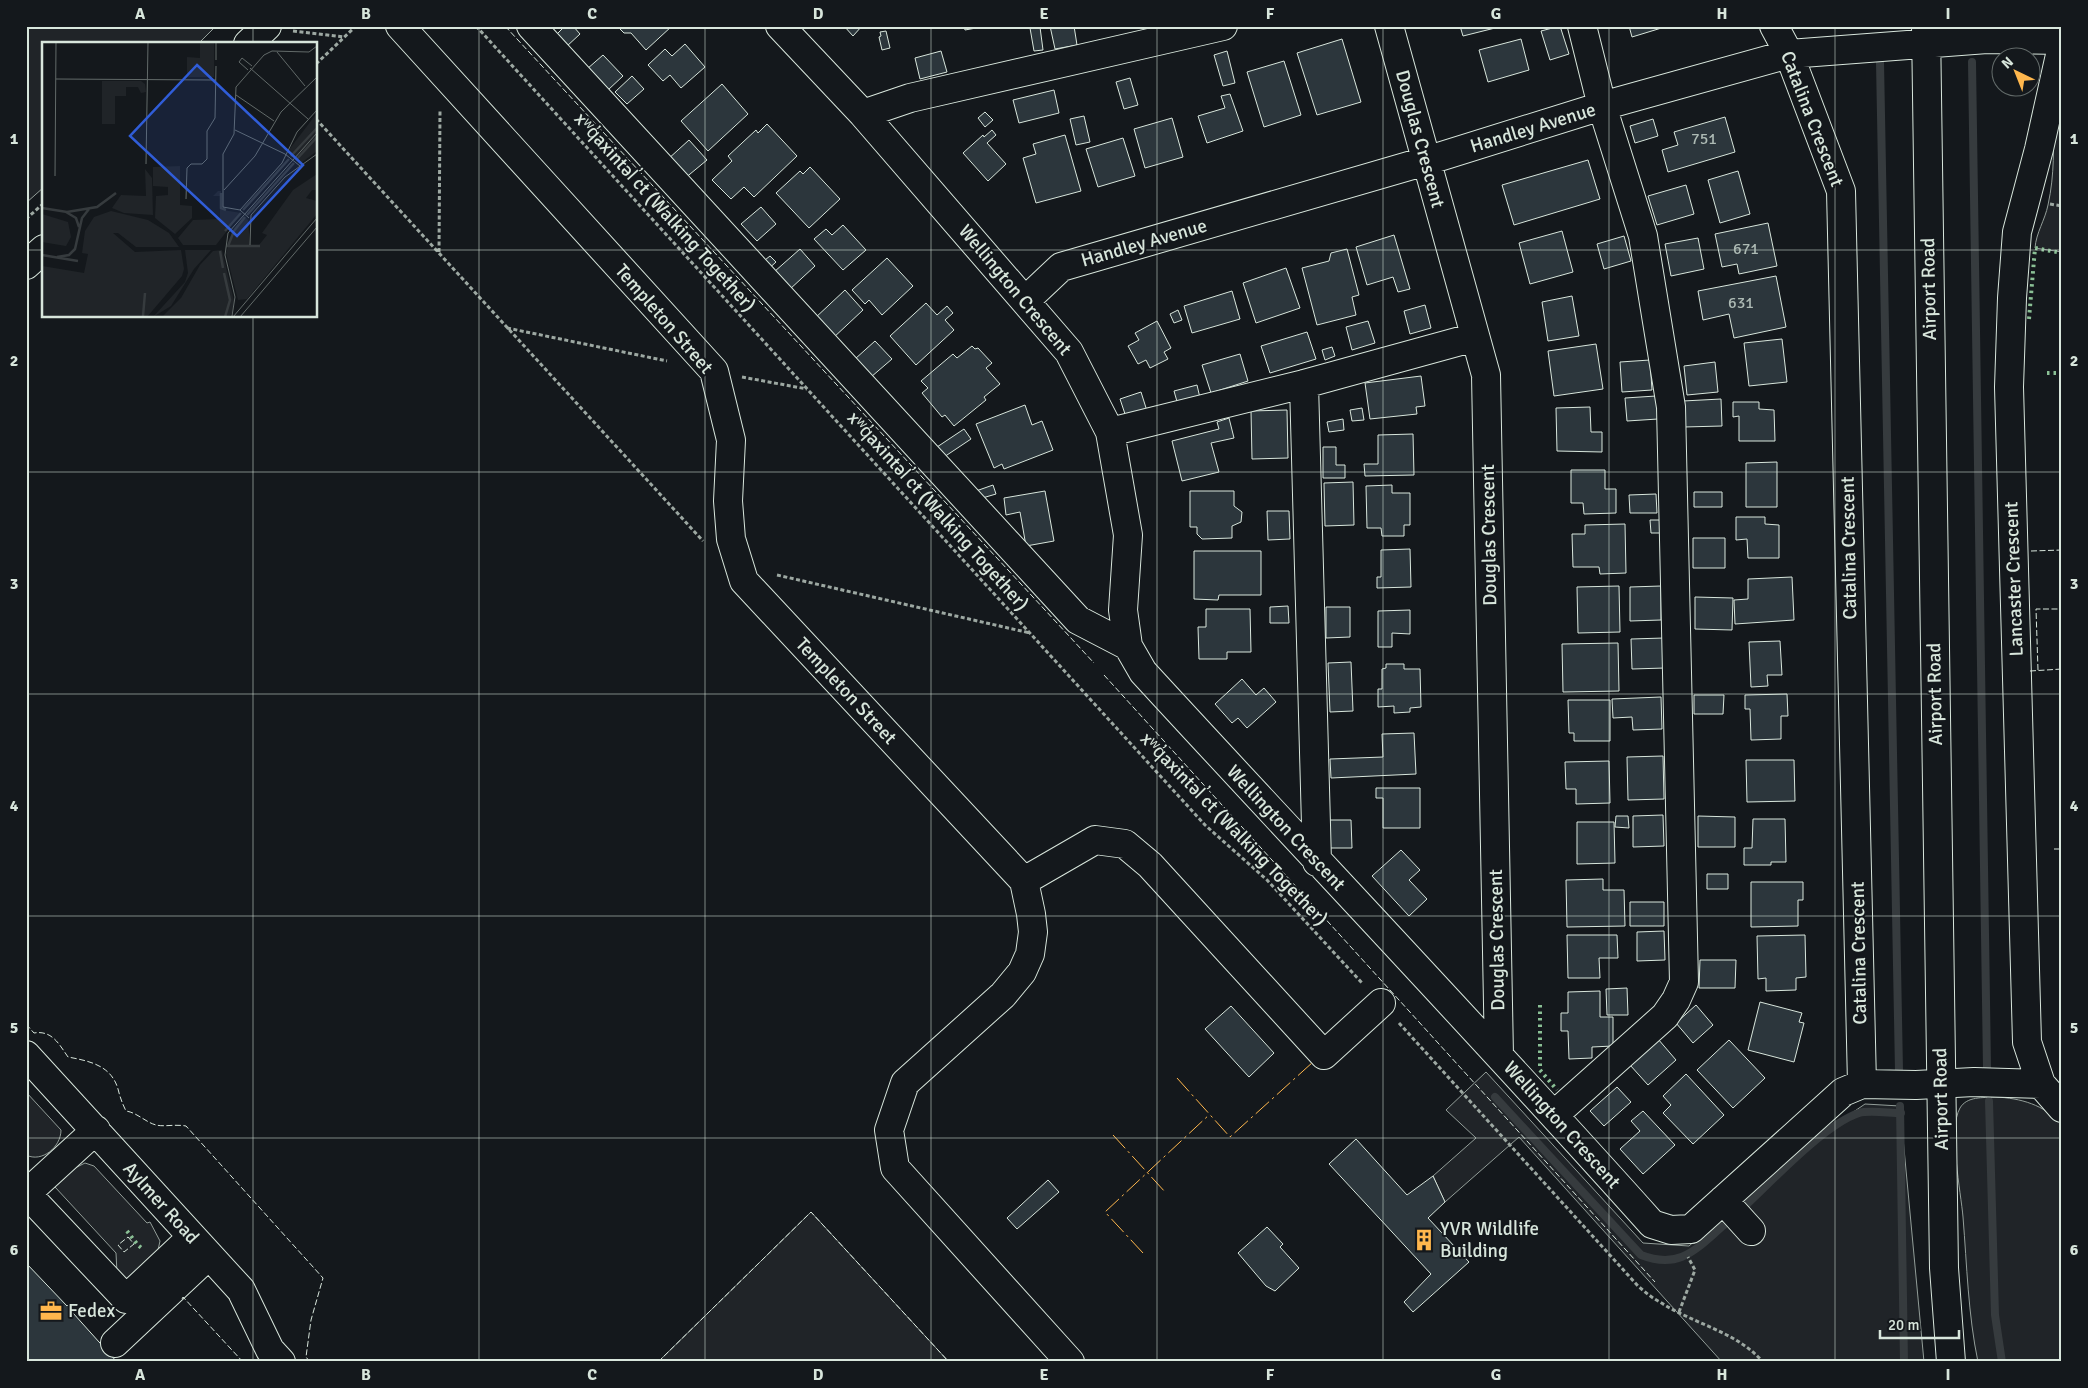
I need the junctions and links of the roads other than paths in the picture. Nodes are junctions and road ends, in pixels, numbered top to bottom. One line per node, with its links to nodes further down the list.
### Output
1 (400, 26): 23 (street, Templeton Street)
2 (531, 26): 21 (street)
3 (780, 26): 13 (street, Wellington Crescent)
4 (1223, 26): 13 (street)
5 (1389, 26): 14 (street, Douglas Crescent)
6 (1582, 26): 12 (street)
7 (1774, 26): 11 (street, Catalina Crescent)
8 (1926, 35): 9 (street, Handley Avenue); 11 (street, Handley Avenue); 27 (street, Airport Road)
9 (2062, 40)
10 (2062, 46): 29 (street, Lancaster Crescent)
11 (1789, 54): 12 (street, Handley Avenue); 28 (street, Catalina Crescent)
12 (1602, 106): 14 (street, Handley Avenue); 31 (street)
13 (863, 114): 17 (street, Wellington Crescent)
14 (1426, 161): 17 (street, Handley Avenue); 18 (street, Douglas Crescent)
15 (42, 251): 16 (street)
16 (26, 265)
17 (1026, 300): 20 (street, Wellington Crescent)
18 (1475, 337): 19 (street); 26 (street, Douglas Crescent)
19 (1304, 384): 20 (street); 22 (street)
20 (1110, 432): 21 (street, Wellington Crescent)
21 (1128, 646): 22 (street, Wellington Crescent)
22 (1317, 862): 26 (street, Wellington Crescent)
23 (1024, 881): 24 (street); 39 (street)
24 (1383, 1005)
25 (26, 1055): 32 (street, Aylmer Road)
26 (1499, 1056): 31 (street, Wellington Crescent)
27 (1940, 1083): 28 (street, Wellington Crescent); 29 (street, Wellington Crescent); 40 (street, Airport Road)
28 (1862, 1084): 34 (street, Wellington Crescent)
29 (2041, 1084): 30 (street, Lancaster Crescent)
30 (2062, 1108)
31 (1554, 1115): 34 (street, Wellington Crescent)
32 (96, 1130): 33 (street); 36 (street, Aylmer Road)
33 (27, 1194): 36 (street)
34 (1723, 1200): 35 (street)
35 (1751, 1231)
36 (200, 1246): 37 (street); 38 (street, Aylmer Road)
37 (115, 1343)
38 (280, 1362)
39 (1070, 1362)
40 (1951, 1362)

